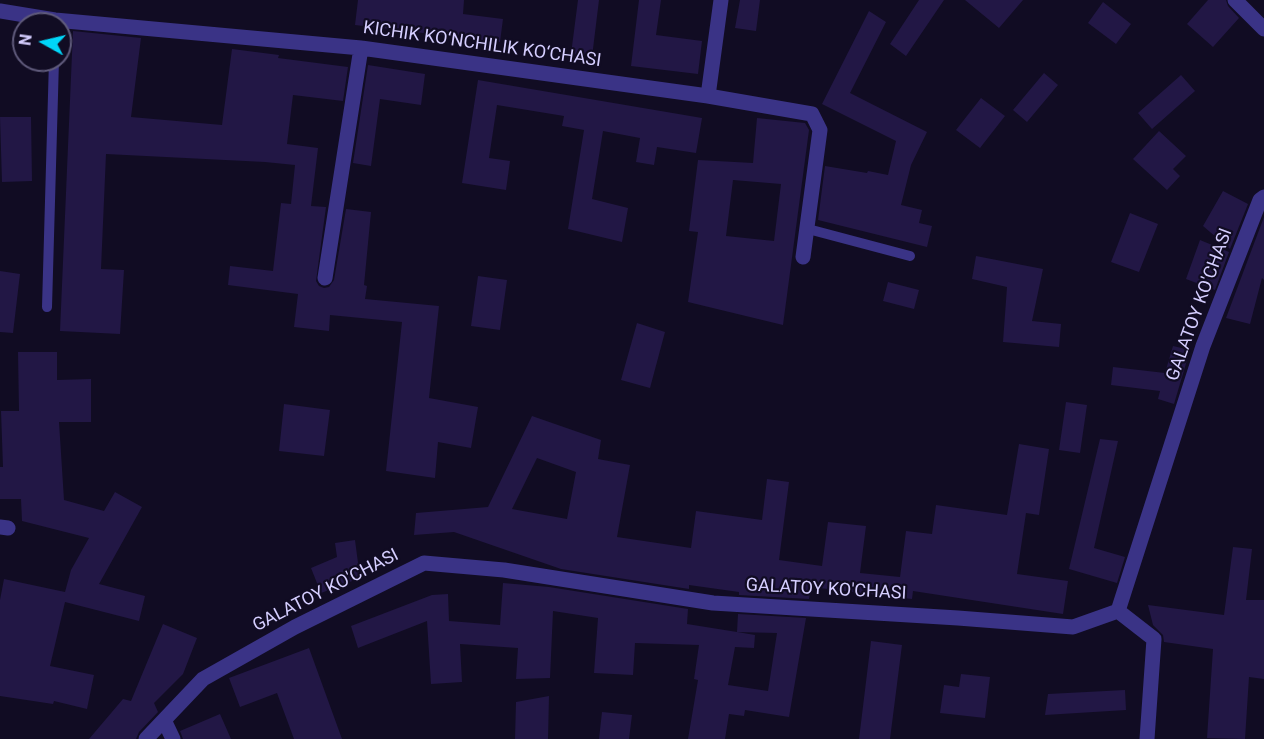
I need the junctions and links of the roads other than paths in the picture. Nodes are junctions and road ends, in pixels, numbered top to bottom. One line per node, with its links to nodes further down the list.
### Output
1 (721, 0): 7 (street)
2 (1235, 0): 4 (street)
3 (72, 23): 5 (street, KICHIK KO‘NCHILIK KO‘CHASI)
4 (1264, 28)
5 (361, 48): 7 (street, KICHIK KO‘NCHILIK KO‘CHASI); 12 (street)
6 (54, 72): 13 (lane)
7 (708, 96): 9 (street, KICHIK KO‘NCHILIK KO‘CHASI)
8 (1264, 196): 14 (street, GALATOY KO'CHASI)
9 (808, 229): 10 (lane); 11 (street, KICHIK KO‘NCHILIK KO‘CHASI)
10 (910, 256)
11 (803, 257)
12 (326, 278)
13 (47, 307)
14 (1118, 610): 15 (street, GALATOY KO'CHASI); 18 (street)
15 (164, 720): 16 (street, GALATOY KO'CHASI); 17 (street)
16 (146, 739)
17 (173, 739)
18 (1147, 739)

